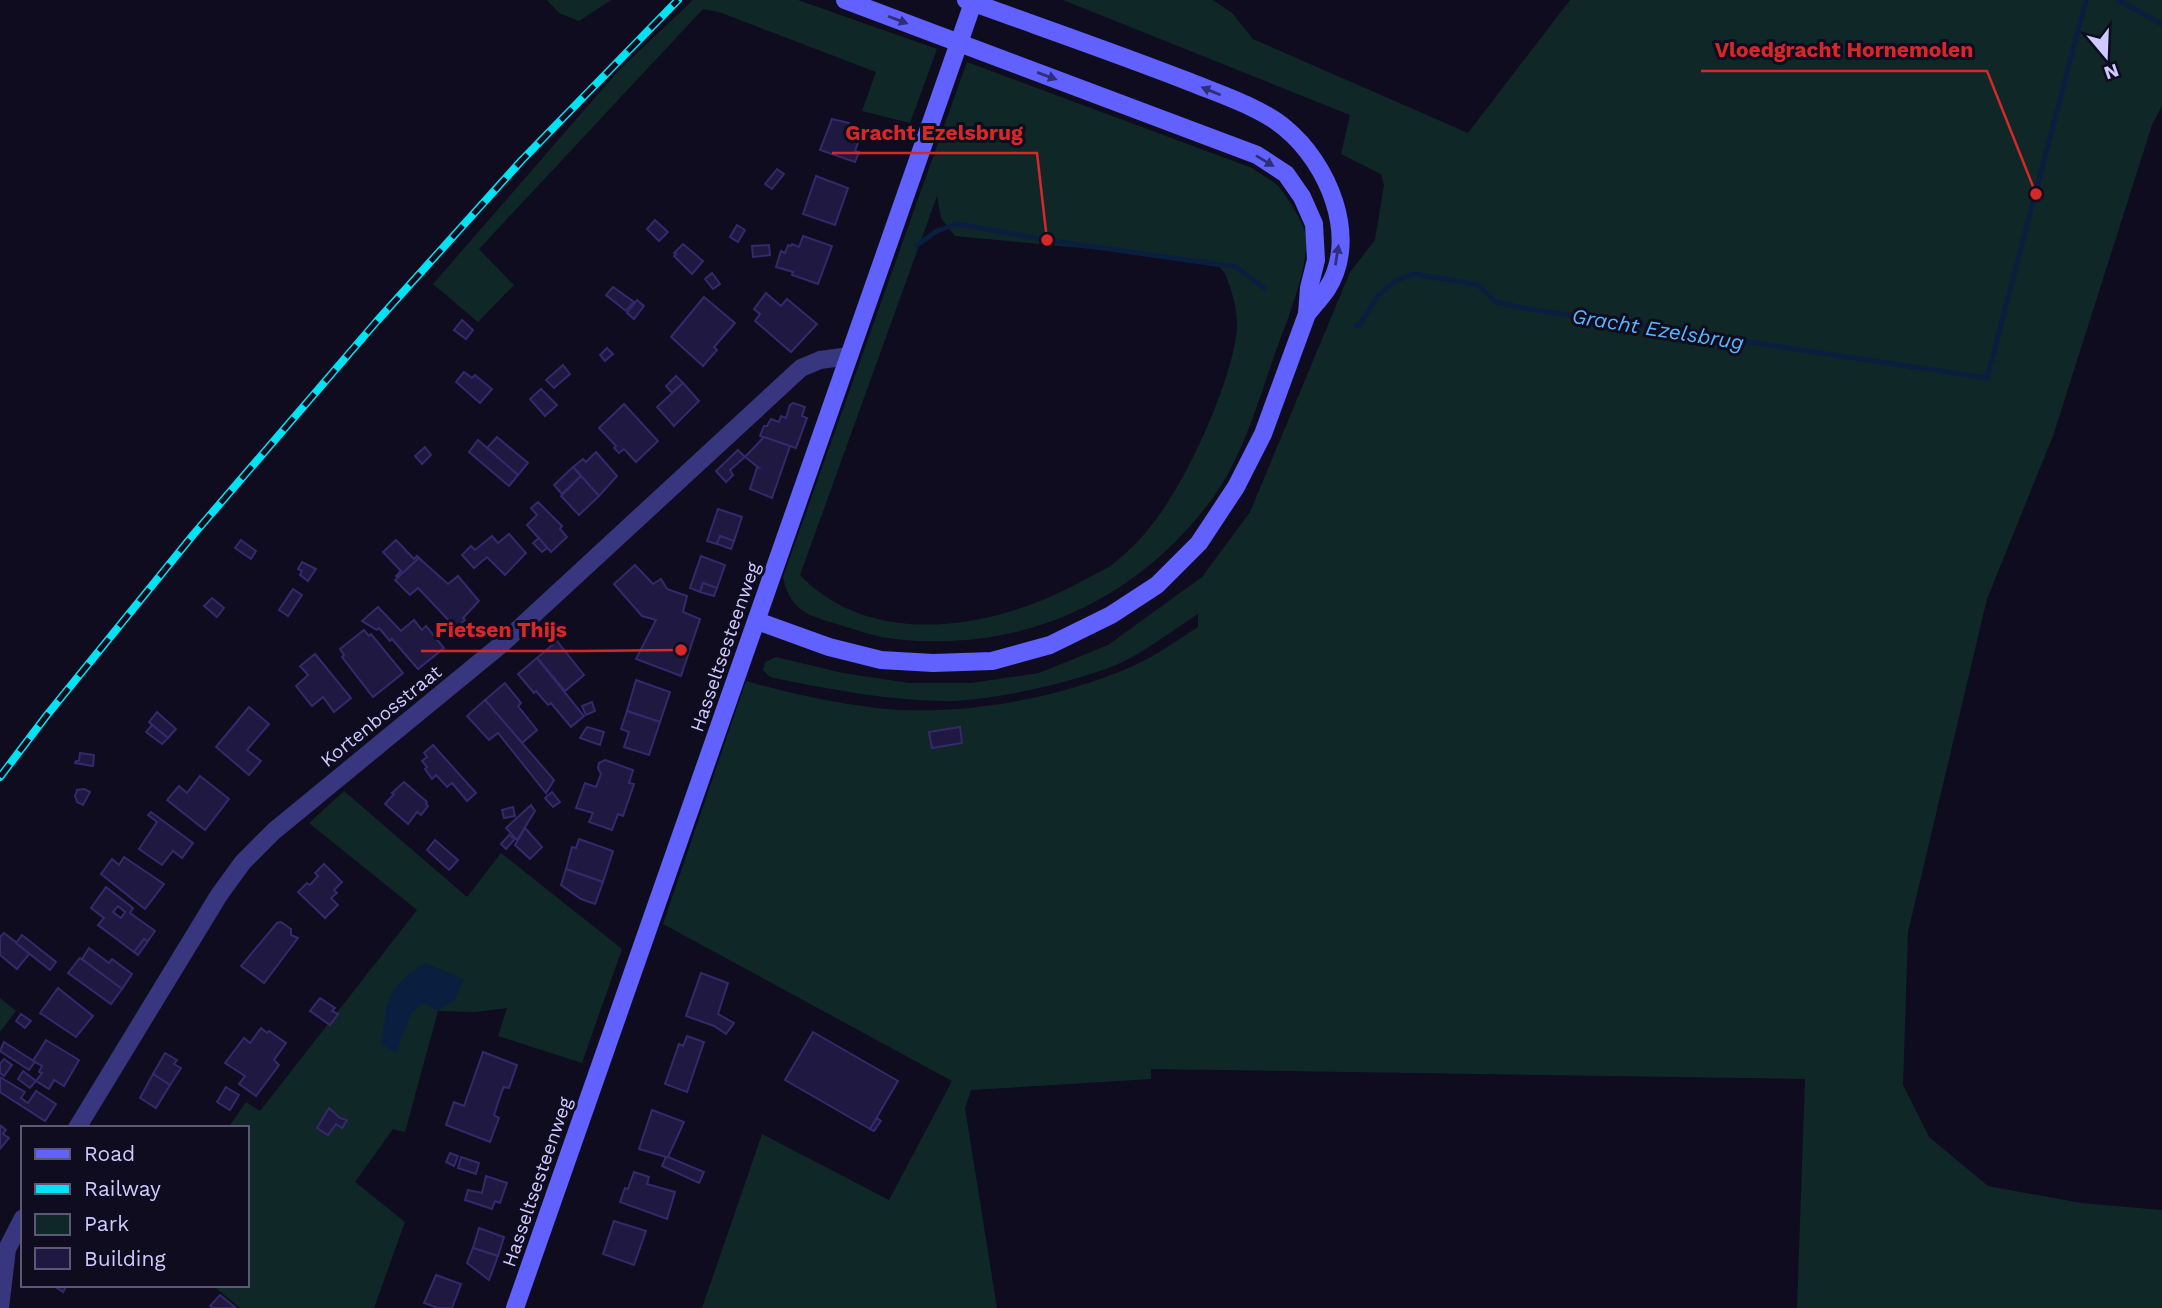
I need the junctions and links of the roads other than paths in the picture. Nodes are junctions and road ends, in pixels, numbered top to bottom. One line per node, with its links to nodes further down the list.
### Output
1 (845, 0): 4 (main road, one-way to 4)
2 (965, 0): 4 (main road, one-way to 2)
3 (974, 0): 5 (main road, Hasseltsesteenweg)
4 (1307, 314): 6 (main road)
5 (849, 356): 6 (main road, Hasseltsesteenweg); 7 (street, Kortenbosstraat)
6 (757, 621): 10 (main road, Hasseltsesteenweg)
7 (78, 1126)
8 (21, 1222): 9 (street)
9 (2, 1307)
10 (515, 1308)

